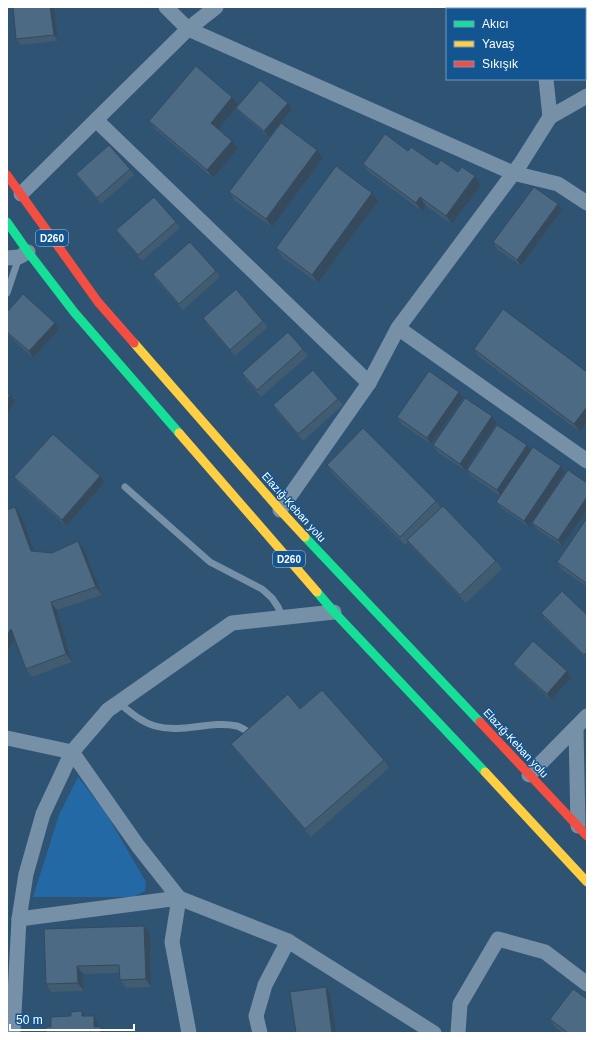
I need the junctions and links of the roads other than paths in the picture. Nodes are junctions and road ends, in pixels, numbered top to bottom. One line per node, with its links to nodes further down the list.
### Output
1 (166, 7): 3 (street)
2 (216, 7): 3 (street)
3 (188, 29): 7 (street); 8 (street)
4 (546, 80): 6 (street)
5 (587, 96): 6 (street)
6 (550, 117): 8 (street)
7 (96, 120): 10 (street); 16 (street)
8 (513, 173): 11 (street); 15 (street)
9 (7, 175): 10 (highway, Elazığ-Keban yolu / D260)
10 (21, 194): 19 (highway, Elazığ-Keban yolu / D260)
11 (587, 202)
12 (7, 222): 13 (highway, D260)
13 (18, 256): 14 (lane); 20 (highway, D260)
14 (7, 293)
15 (398, 328): 16 (street); 17 (street)
16 (369, 383): 19 (street)
17 (587, 461)
18 (125, 487): 21 (lane)
19 (280, 510): 28 (highway, Elazığ-Keban yolu / D260)
20 (334, 612): 21 (street); 30 (highway, D260)
21 (283, 618): 22 (street)
22 (119, 703): 25 (lane); 27 (street)
23 (587, 716): 24 (street)
24 (576, 728): 28 (street); 29 (street)
25 (248, 732)
26 (7, 738): 27 (street)
27 (72, 752): 31 (street); 32 (street)
28 (529, 775): 29 (highway, Elazığ-Keban yolu / D260)
29 (582, 831)
30 (587, 882)
31 (179, 898): 32 (street); 33 (street); 36 (street)
32 (19, 919): 35 (street)
33 (288, 941): 37 (street); 38 (street)
34 (587, 984): 39 (street)
35 (13, 1033)
36 (189, 1033)
37 (260, 1033)
38 (434, 1033)
39 (458, 1033)

